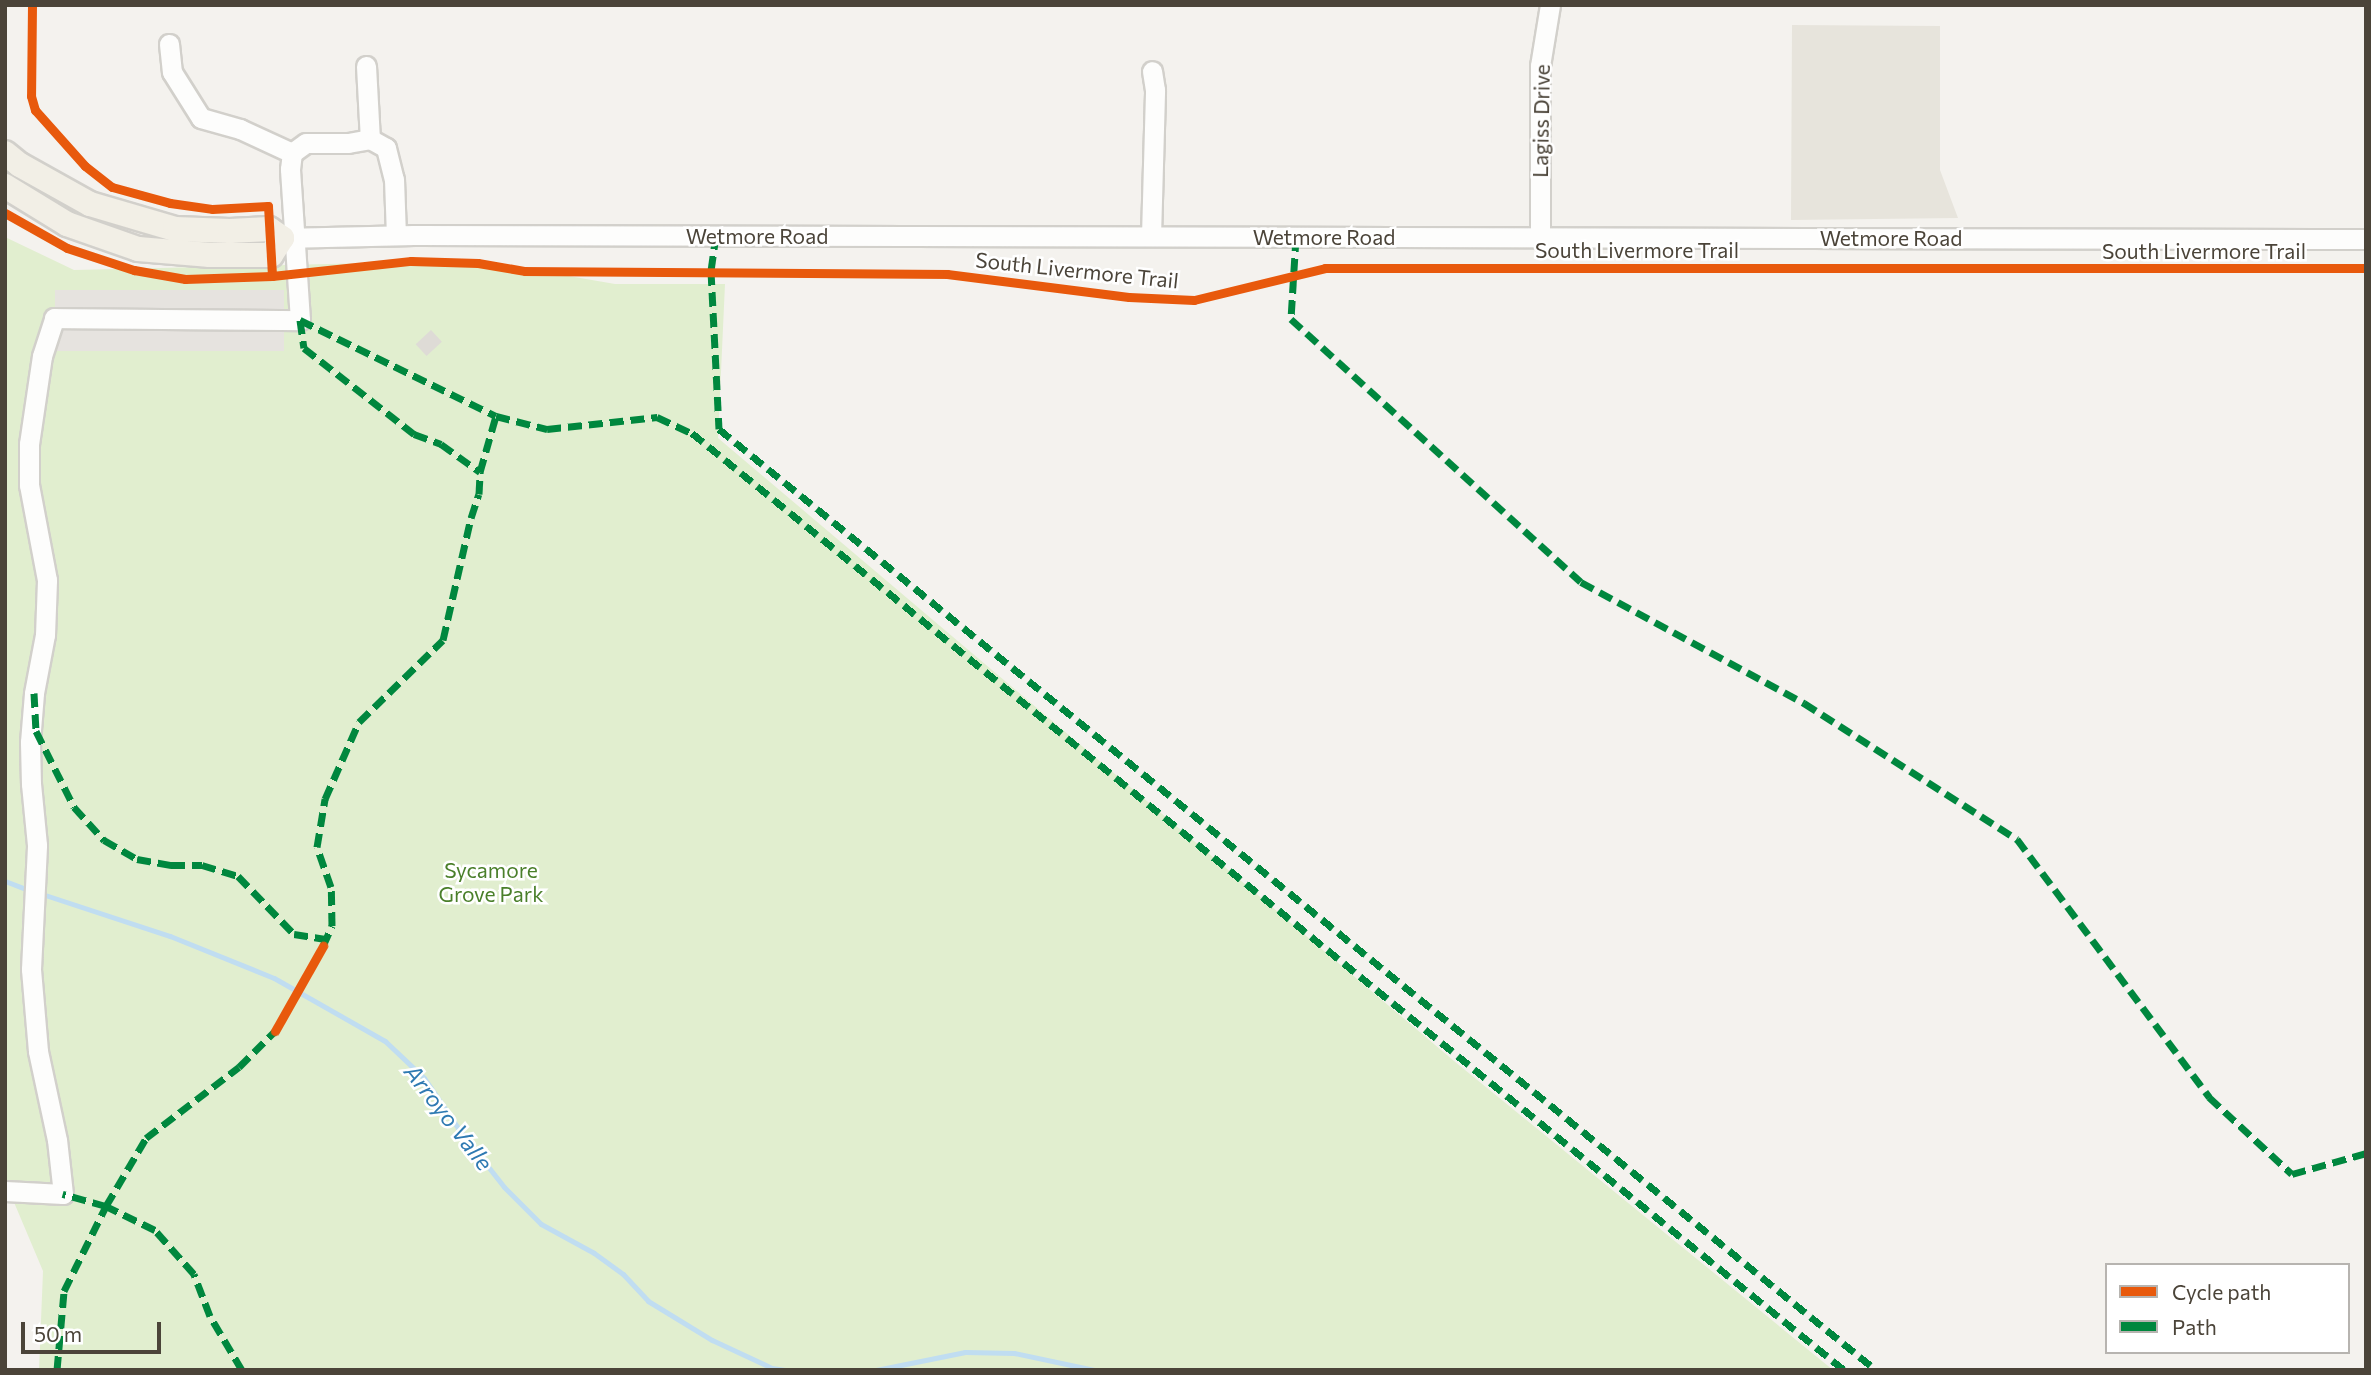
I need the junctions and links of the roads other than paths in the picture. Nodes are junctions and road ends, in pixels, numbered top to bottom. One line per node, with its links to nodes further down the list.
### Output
1 (1550, 5): 11 (street, Lagiss Drive)
2 (169, 44): 7 (street)
3 (366, 66): 5 (street)
4 (1153, 71): 10 (street)
5 (370, 139): 7 (street); 9 (street)
6 (5, 153): 12 (main road, Wetmore Road)
7 (292, 153): 12 (street)
8 (5, 186): 12 (main road)
9 (396, 235): 10 (street, Wetmore Road); 12 (street, Wetmore Road)
10 (1151, 236): 11 (street, Wetmore Road)
11 (1540, 237): 13 (street, Wetmore Road)
12 (288, 238): 14 (street)
13 (2366, 239)
14 (5, 1191)

